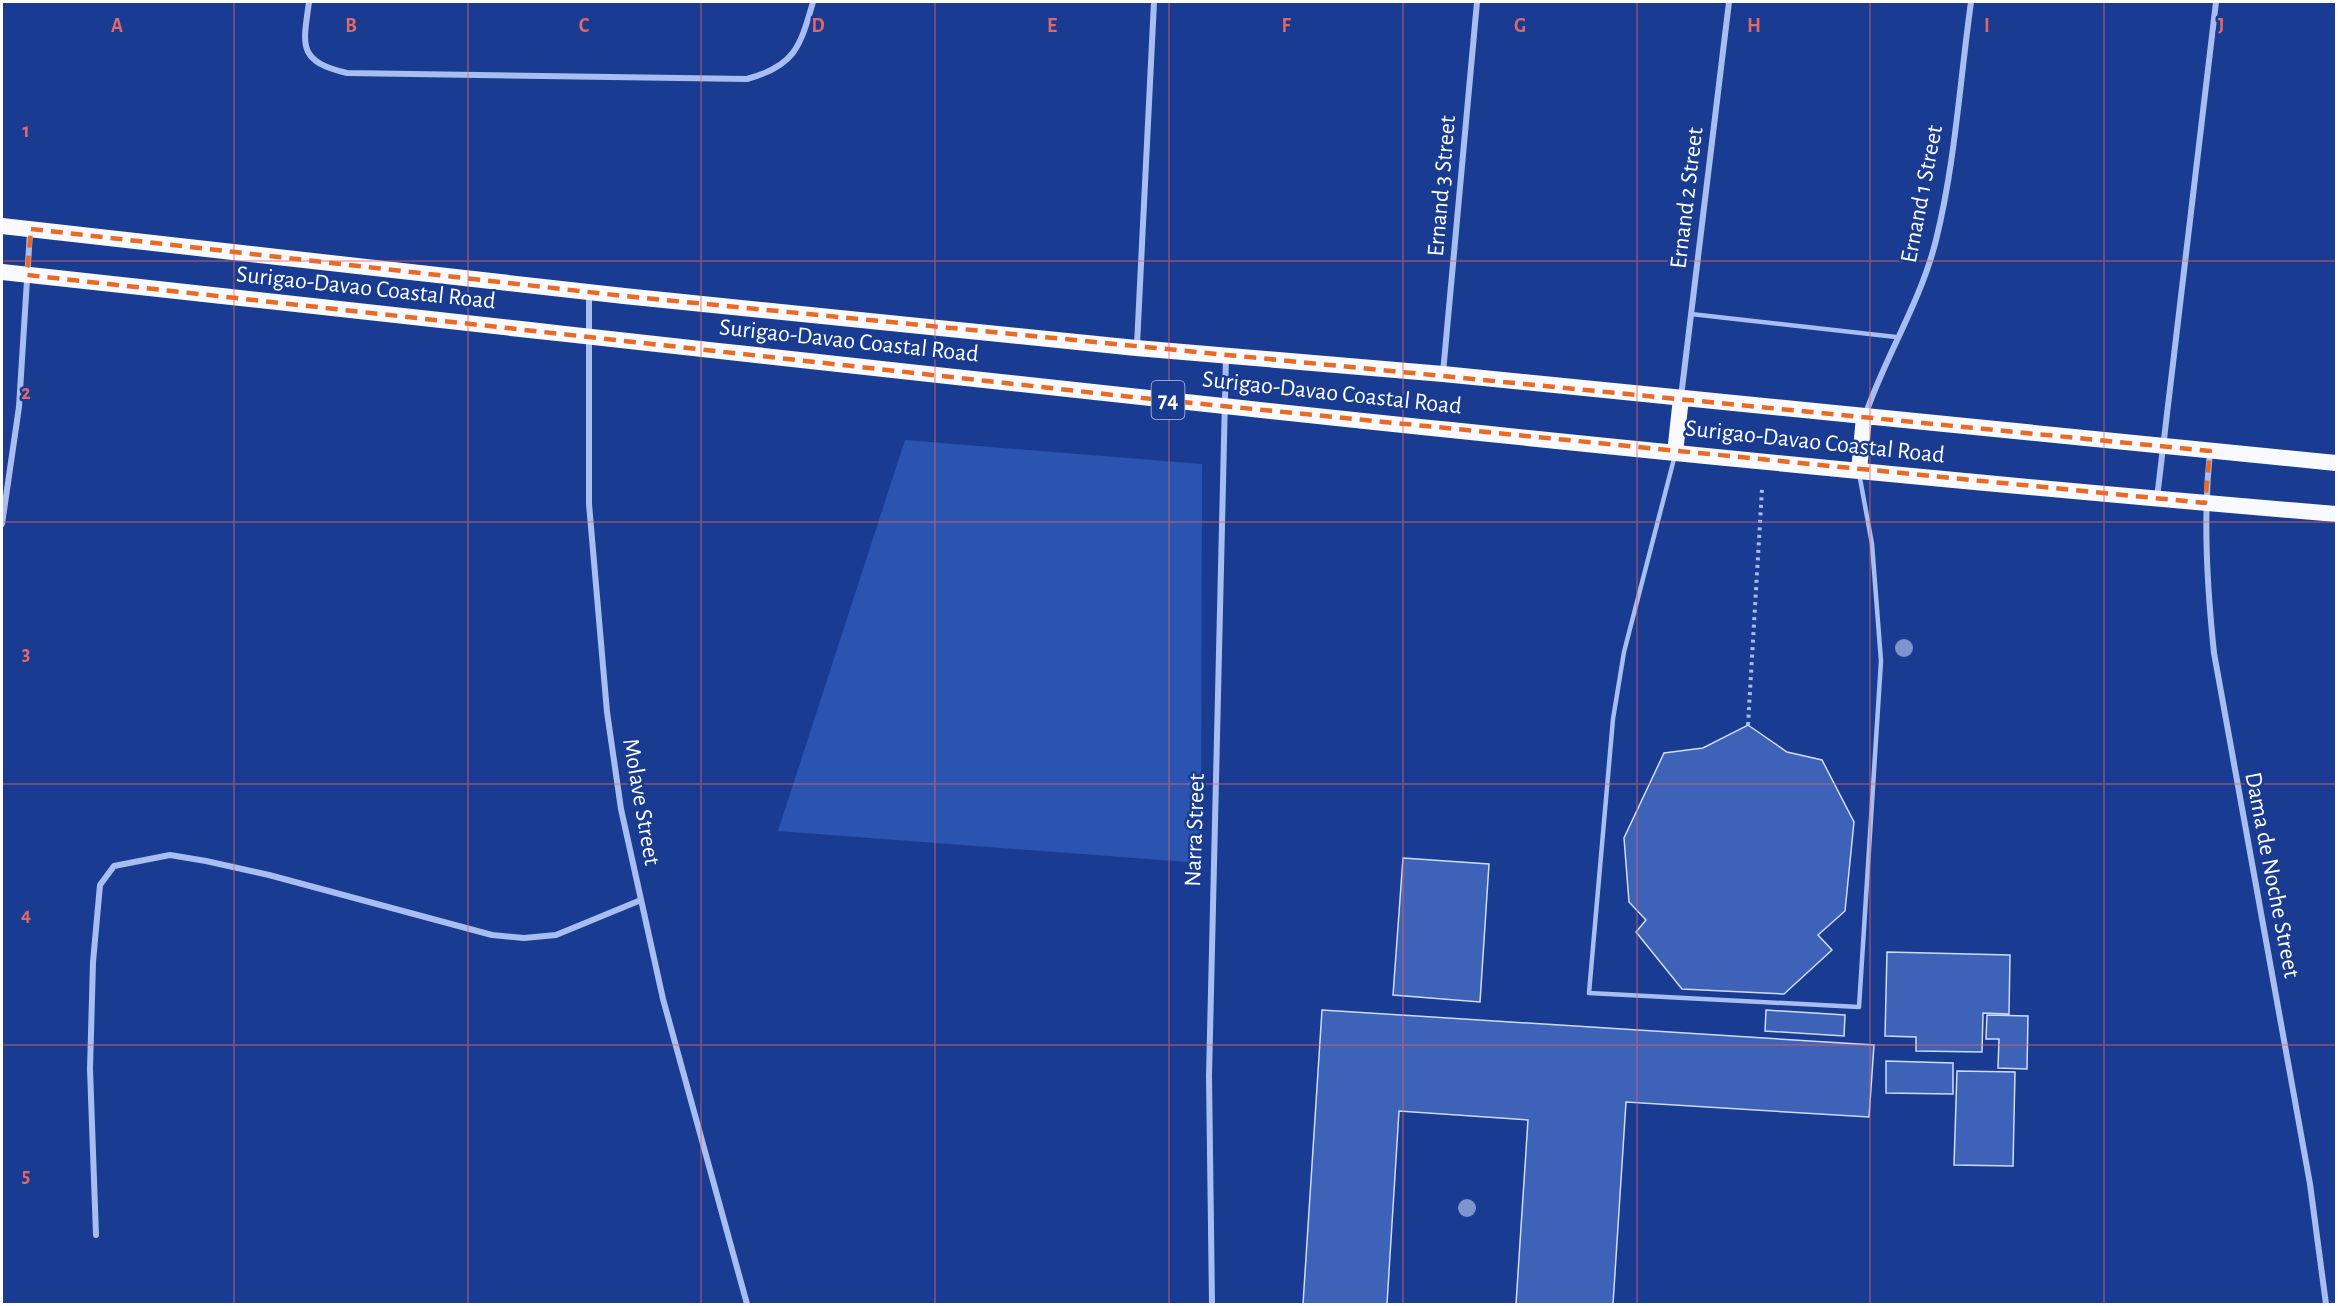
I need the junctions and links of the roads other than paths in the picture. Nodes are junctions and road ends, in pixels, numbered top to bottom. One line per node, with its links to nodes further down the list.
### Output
1 (309, 2): 2 (street)
2 (813, 2)
3 (1154, 2): 16 (street)
4 (1477, 2): 18 (street, Ernand 3 Street)
5 (1729, 2): 13 (street, Ernand 2 Street)
6 (1971, 2): 15 (street, Ernand 1 Street)
7 (2216, 2): 22 (street)
8 (2, 226): 9 (highway, Surigao-Davao Coastal Road / 74)
9 (31, 229): 11 (street); 12 (highway, Surigao-Davao Coastal Road / 74)
10 (2, 272): 11 (highway, Surigao-Davao Coastal Road / 74)
11 (27, 275): 14 (highway, Surigao-Davao Coastal Road / 74); 30 (street)
12 (589, 292): 14 (street, Molave Street); 16 (highway, Surigao-Davao Coastal Road / 74)
13 (1691, 314): 15 (lane); 19 (street, Ernand 2 Street)
14 (589, 336): 20 (highway, Surigao-Davao Coastal Road / 74); 31 (street, Molave Street)
15 (1896, 337): 21 (street, Ernand 1 Street)
16 (1137, 348): 17 (highway, Surigao-Davao Coastal Road / 74)
17 (1226, 356): 18 (highway, Surigao-Davao Coastal Road / 74); 20 (street, Narra Street)
18 (1443, 374): 19 (highway, Surigao-Davao Coastal Road / 74)
19 (1681, 398): 21 (highway, Surigao-Davao Coastal Road / 74); 24 (highway)
20 (1225, 405): 24 (highway, Surigao-Davao Coastal Road / 74); 34 (street, Narra Street)
21 (1864, 417): 22 (highway, Surigao-Davao Coastal Road / 74); 26 (highway)
22 (2161, 446): 23 (highway, Surigao-Davao Coastal Road / 74); 27 (street)
23 (2210, 451): 25 (highway, Surigao-Davao Coastal Road / 74); 28 (street, Dama de Noche Street)
24 (1675, 453): 26 (highway, Surigao-Davao Coastal Road / 74); 26 (lane)
25 (2337, 463)
26 (1859, 471): 27 (highway, Surigao-Davao Coastal Road / 74)
27 (2157, 499): 28 (highway, Surigao-Davao Coastal Road / 74)
28 (2205, 503): 29 (highway, Surigao-Davao Coastal Road / 74); 35 (street, Dama de Noche Street)
29 (2337, 514)
30 (2, 524)
31 (641, 900): 32 (street); 33 (street, Molave Street)
32 (96, 1235)
33 (747, 1305)
34 (1212, 1305)
35 (2326, 1305)

